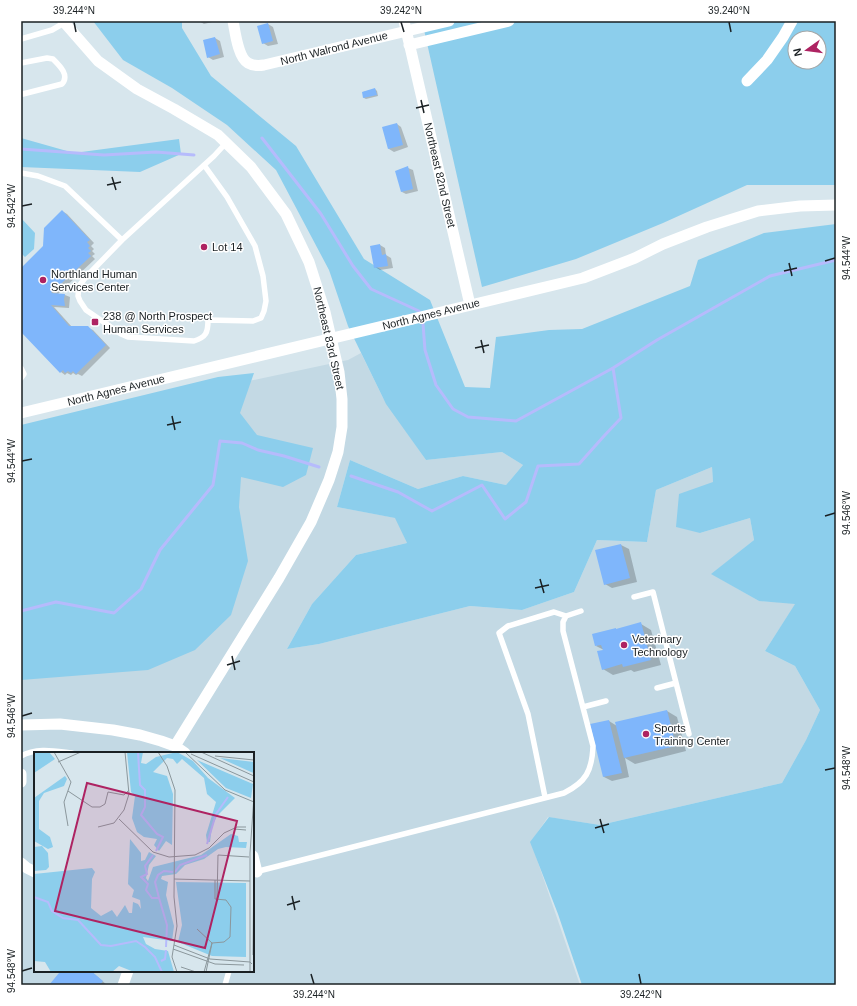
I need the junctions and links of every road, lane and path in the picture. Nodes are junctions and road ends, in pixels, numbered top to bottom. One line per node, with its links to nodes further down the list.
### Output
1 (233, 21): 6 (street, North Walrond Avenue)
2 (449, 21): 6 (street, North Walrond Avenue)
3 (509, 21): 8 (street)
4 (792, 21): 10 (street)
5 (64, 22): 7 (lane); 12 (street, Northeast 83rd Street)
6 (405, 26): 8 (street, Northeast 82nd Street)
7 (21, 39)
8 (409, 45): 17 (street, Northeast 82nd Street)
9 (21, 63): 11 (lane)
10 (747, 81)
11 (21, 93)
12 (226, 143): 13 (lane); 18 (street, Northeast 83rd Street)
13 (204, 166): 16 (lane); 16 (lane)
14 (21, 173): 16 (lane)
15 (836, 205): 17 (street, North Agnes Avenue)
16 (122, 240)
17 (470, 305): 18 (street, North Agnes Avenue)
18 (331, 338): 21 (street, North Agnes Avenue); 31 (street, Northeast 83rd Street)
19 (21, 368): 20 (lane)
20 (21, 378)
21 (21, 413)
22 (634, 597): 25 (lane)
23 (581, 611): 24 (lane)
24 (566, 616): 28 (lane); 37 (lane)
25 (676, 682): 26 (lane); 30 (lane)
26 (657, 688)
27 (606, 701): 28 (lane)
28 (583, 707): 37 (lane)
29 (21, 724): 31 (street)
30 (689, 734)
31 (175, 746): 33 (street)
32 (64, 752): 34 (lane)
33 (184, 752)
34 (21, 756)
35 (21, 774): 36 (street)
36 (21, 782)
37 (545, 798): 40 (lane)
38 (21, 863): 39 (street)
39 (34, 872)
40 (255, 872)
41 (128, 972): 43 (street)
42 (229, 972): 44 (lane)
43 (123, 985)
44 (225, 985)

